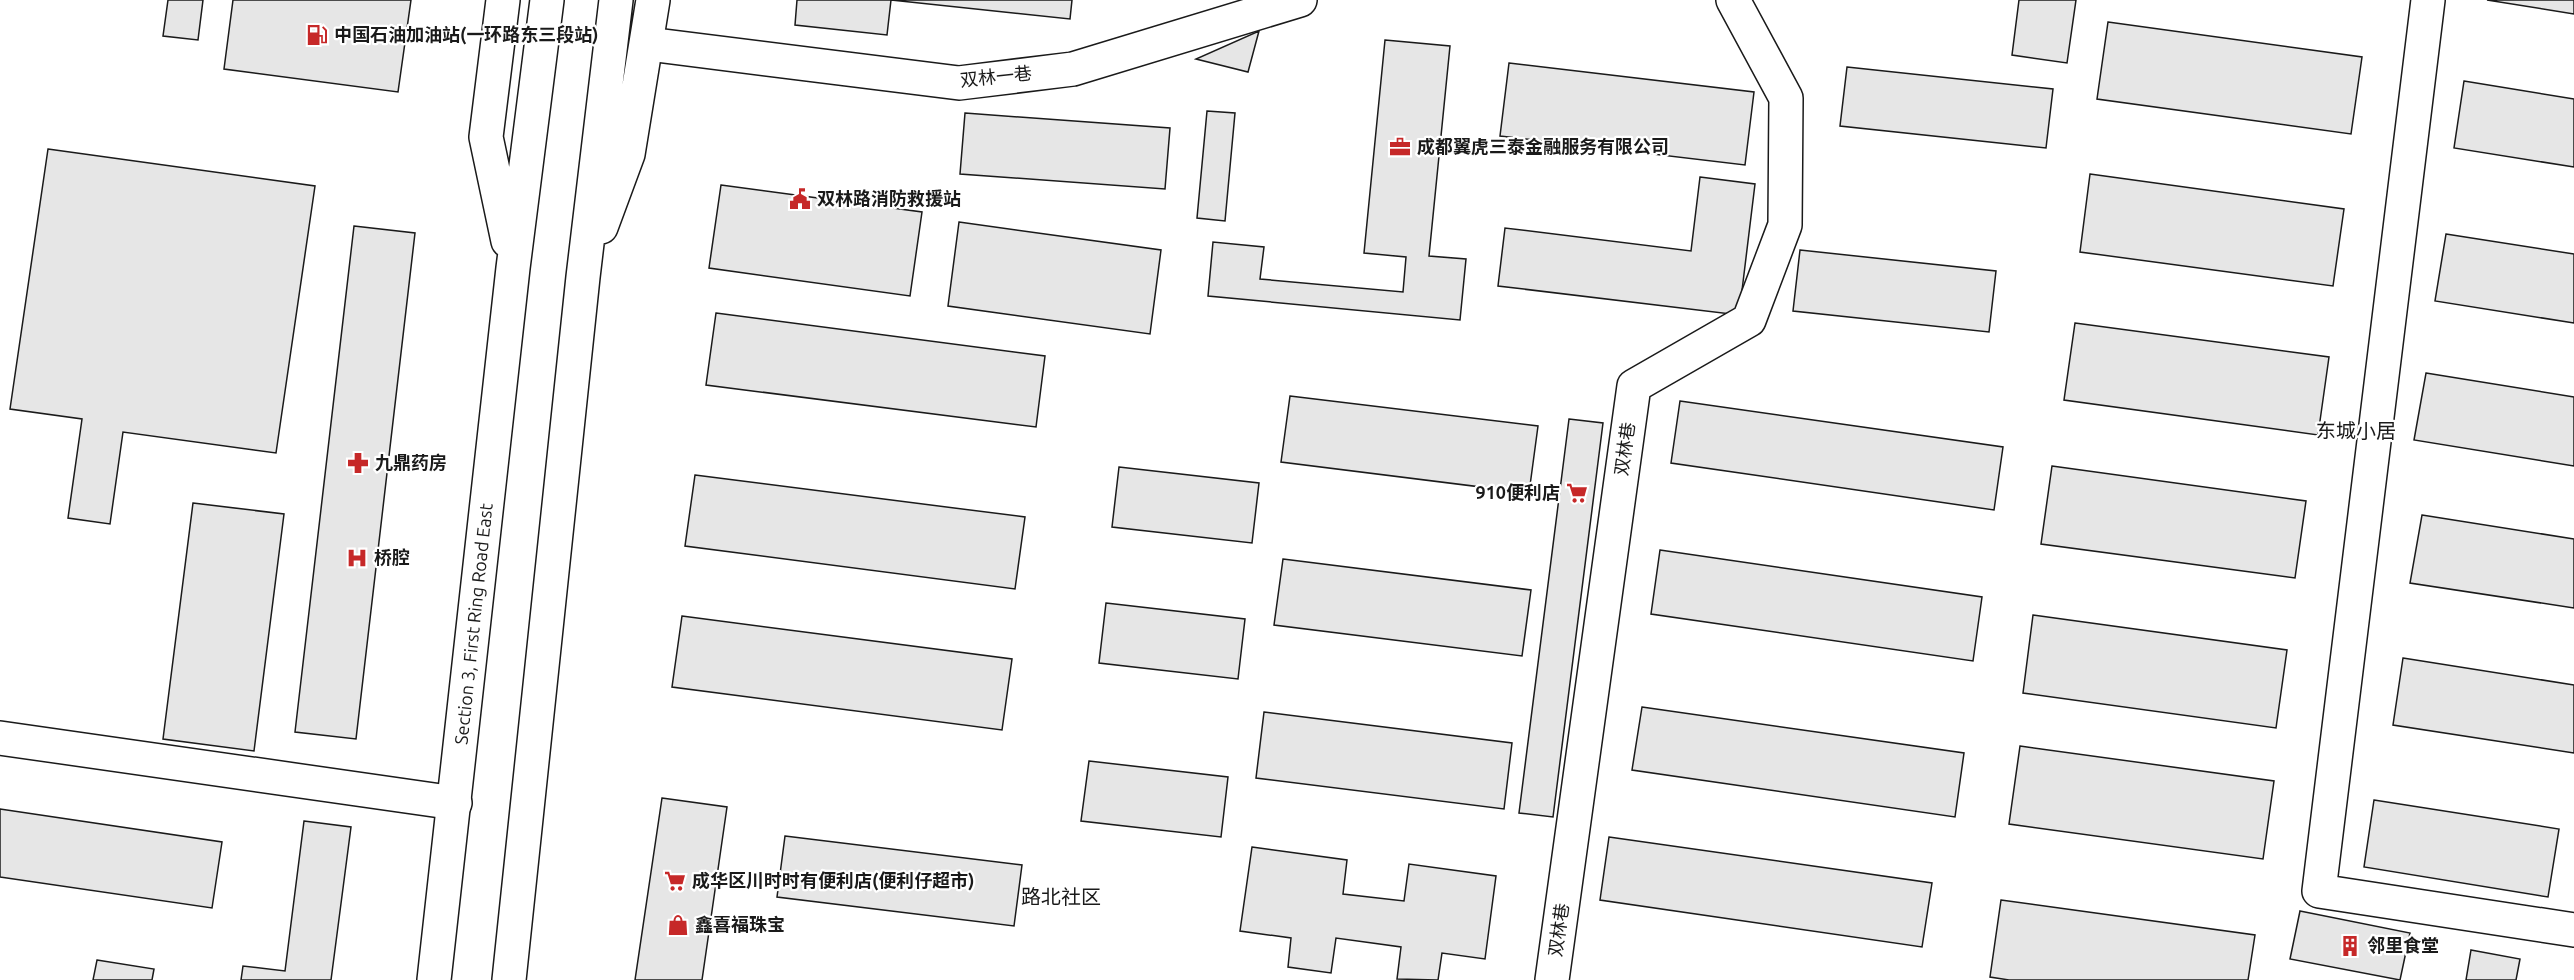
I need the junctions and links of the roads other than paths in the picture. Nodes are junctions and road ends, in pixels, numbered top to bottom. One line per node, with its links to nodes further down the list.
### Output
1 (503, 0): 9 (street)
2 (547, 0): 9 (street, Section 3, First Ring Road East)
3 (616, 0): 10 (street)
4 (653, 0): 8 (street)
5 (1300, 0): 8 (street, 双林一巷)
6 (1732, 0): 16 (street, 双林巷)
7 (2428, 0): 13 (street)
8 (648, 44): 10 (street)
9 (513, 268): 12 (street, Section 3, First Ring Road East)
10 (583, 277): 15 (street)
11 (0, 738): 12 (street)
12 (455, 803): 14 (street, Section 3, First Ring Road East)
13 (2574, 930)
14 (434, 980)
15 (508, 980)
16 (1552, 980)

